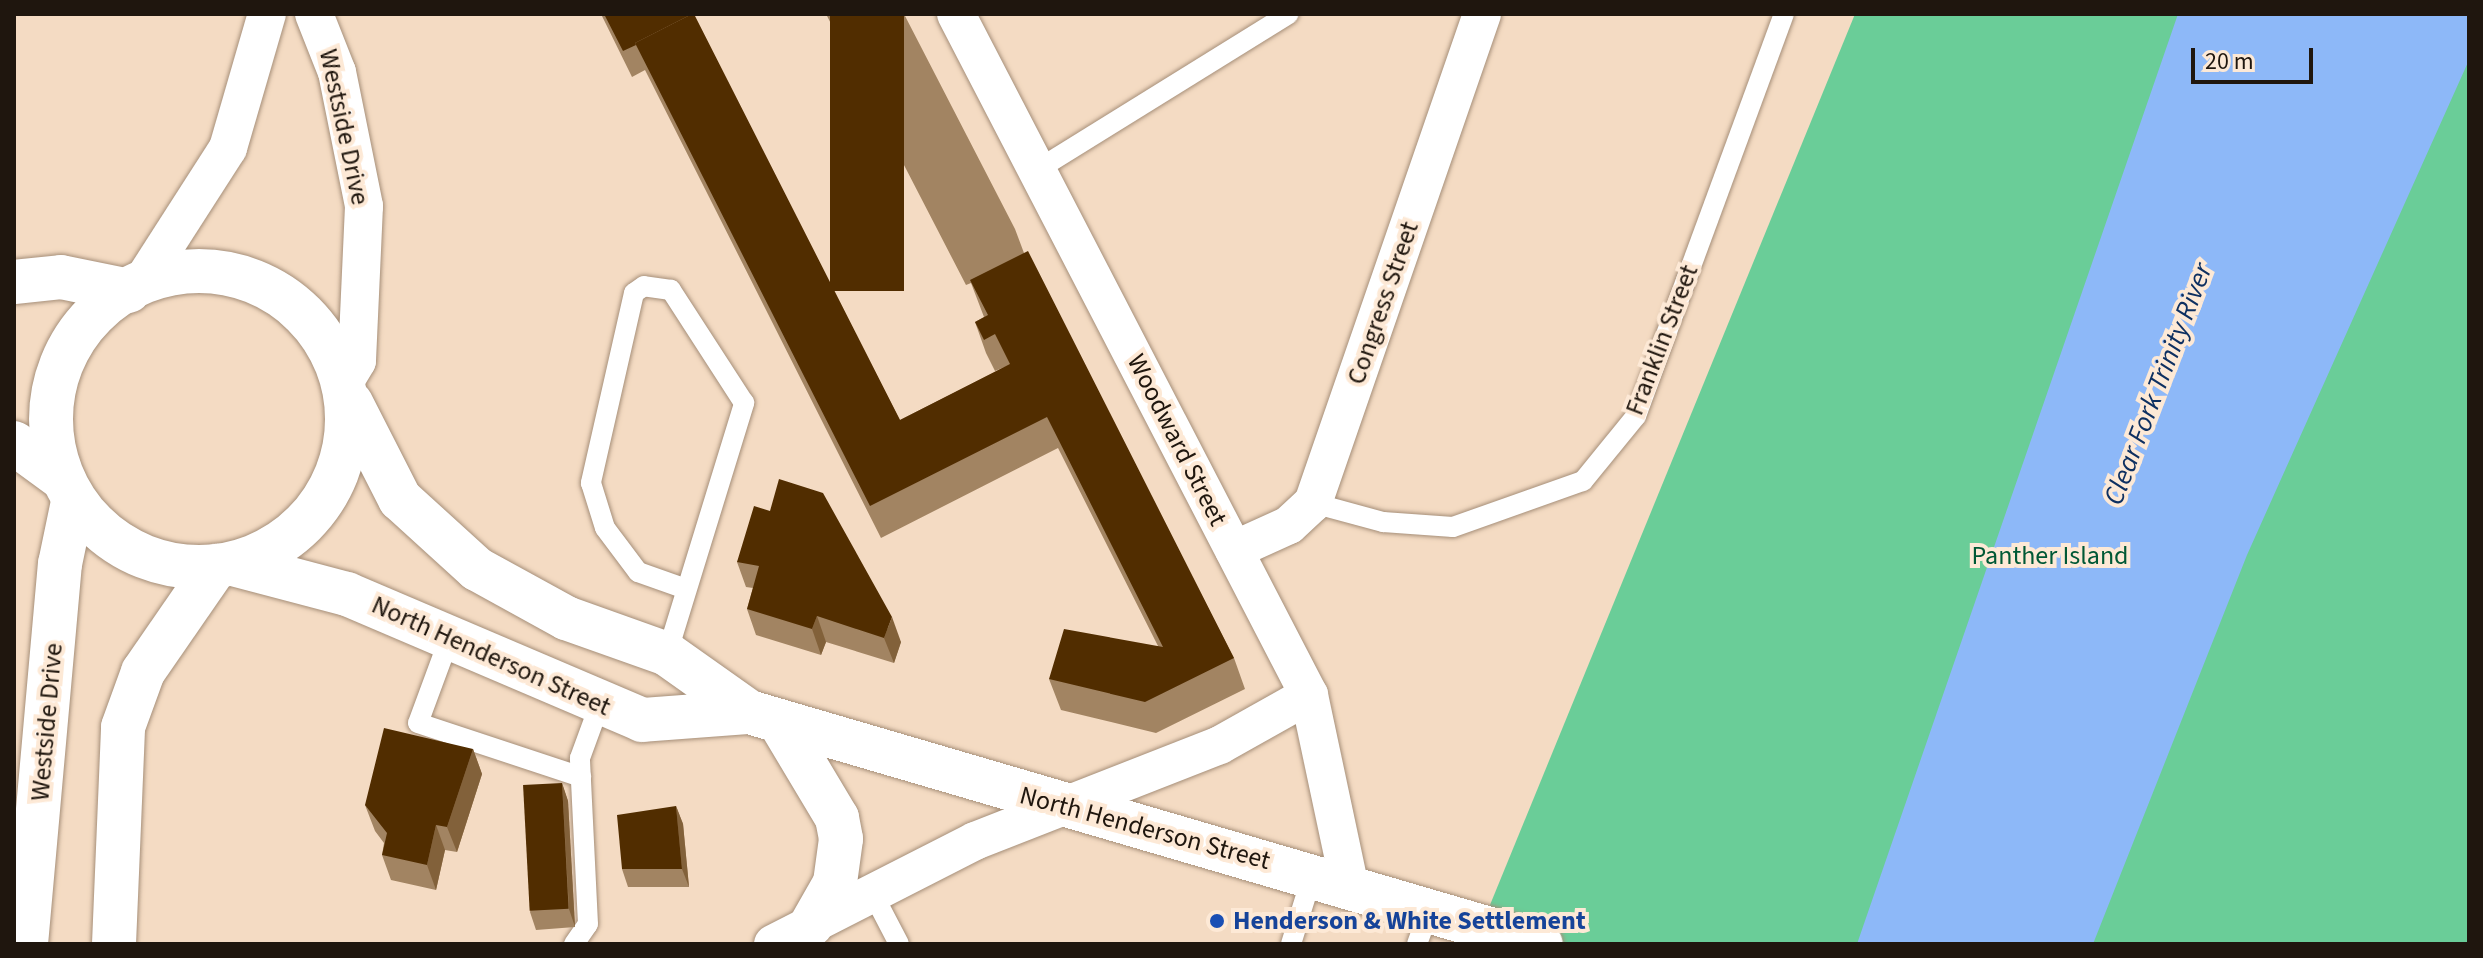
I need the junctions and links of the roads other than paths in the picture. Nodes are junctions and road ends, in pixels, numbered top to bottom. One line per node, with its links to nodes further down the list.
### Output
1 (267, 14): 9 (street)
2 (314, 14): 10 (street, Westside Drive)
3 (956, 14): 7 (street, Woodward Street)
4 (1289, 14): 7 (lane)
5 (1482, 14): 13 (street, Congress Street)
6 (1784, 14): 13 (lane, Franklin Street)
7 (1037, 170): 14 (street, Woodward Street)
8 (14, 282): 9 (main road)
9 (135, 286): 10 (main road, North Henderson Street); 12 (main road)
10 (348, 393): 15 (main road); 18 (main road, North Henderson Street)
11 (14, 443): 12 (main road)
12 (68, 490): 15 (main road, North Henderson Street); 29 (main road, Westside Drive)
13 (1313, 503): 14 (street)
14 (1234, 550): 19 (street, Woodward Street)
15 (226, 566): 17 (main road, North Henderson Street); 30 (main road)
16 (686, 589): 16 (lane); 18 (lane)
17 (448, 642): 20 (main road, North Henderson Street); 22 (lane)
18 (667, 654): 21 (main road, North Henderson Street)
19 (1309, 695): 23 (street); 24 (street, Woodward Street)
20 (599, 706): 21 (main road, North Henderson Street); 22 (lane)
21 (764, 717): 23 (main road, North Henderson Street); 27 (main road)
22 (581, 777): 31 (lane)
23 (1069, 808): 24 (main road, North Henderson Street); 25 (street)
24 (1331, 878): 26 (main road, North Henderson Street); 33 (lane)
25 (873, 894): 27 (street); 32 (lane)
26 (1423, 926): 28 (main road, North Henderson Street)
27 (792, 935)
28 (1532, 941)
29 (26, 944)
30 (114, 944)
31 (574, 944)
32 (899, 944)
33 (1291, 944)

